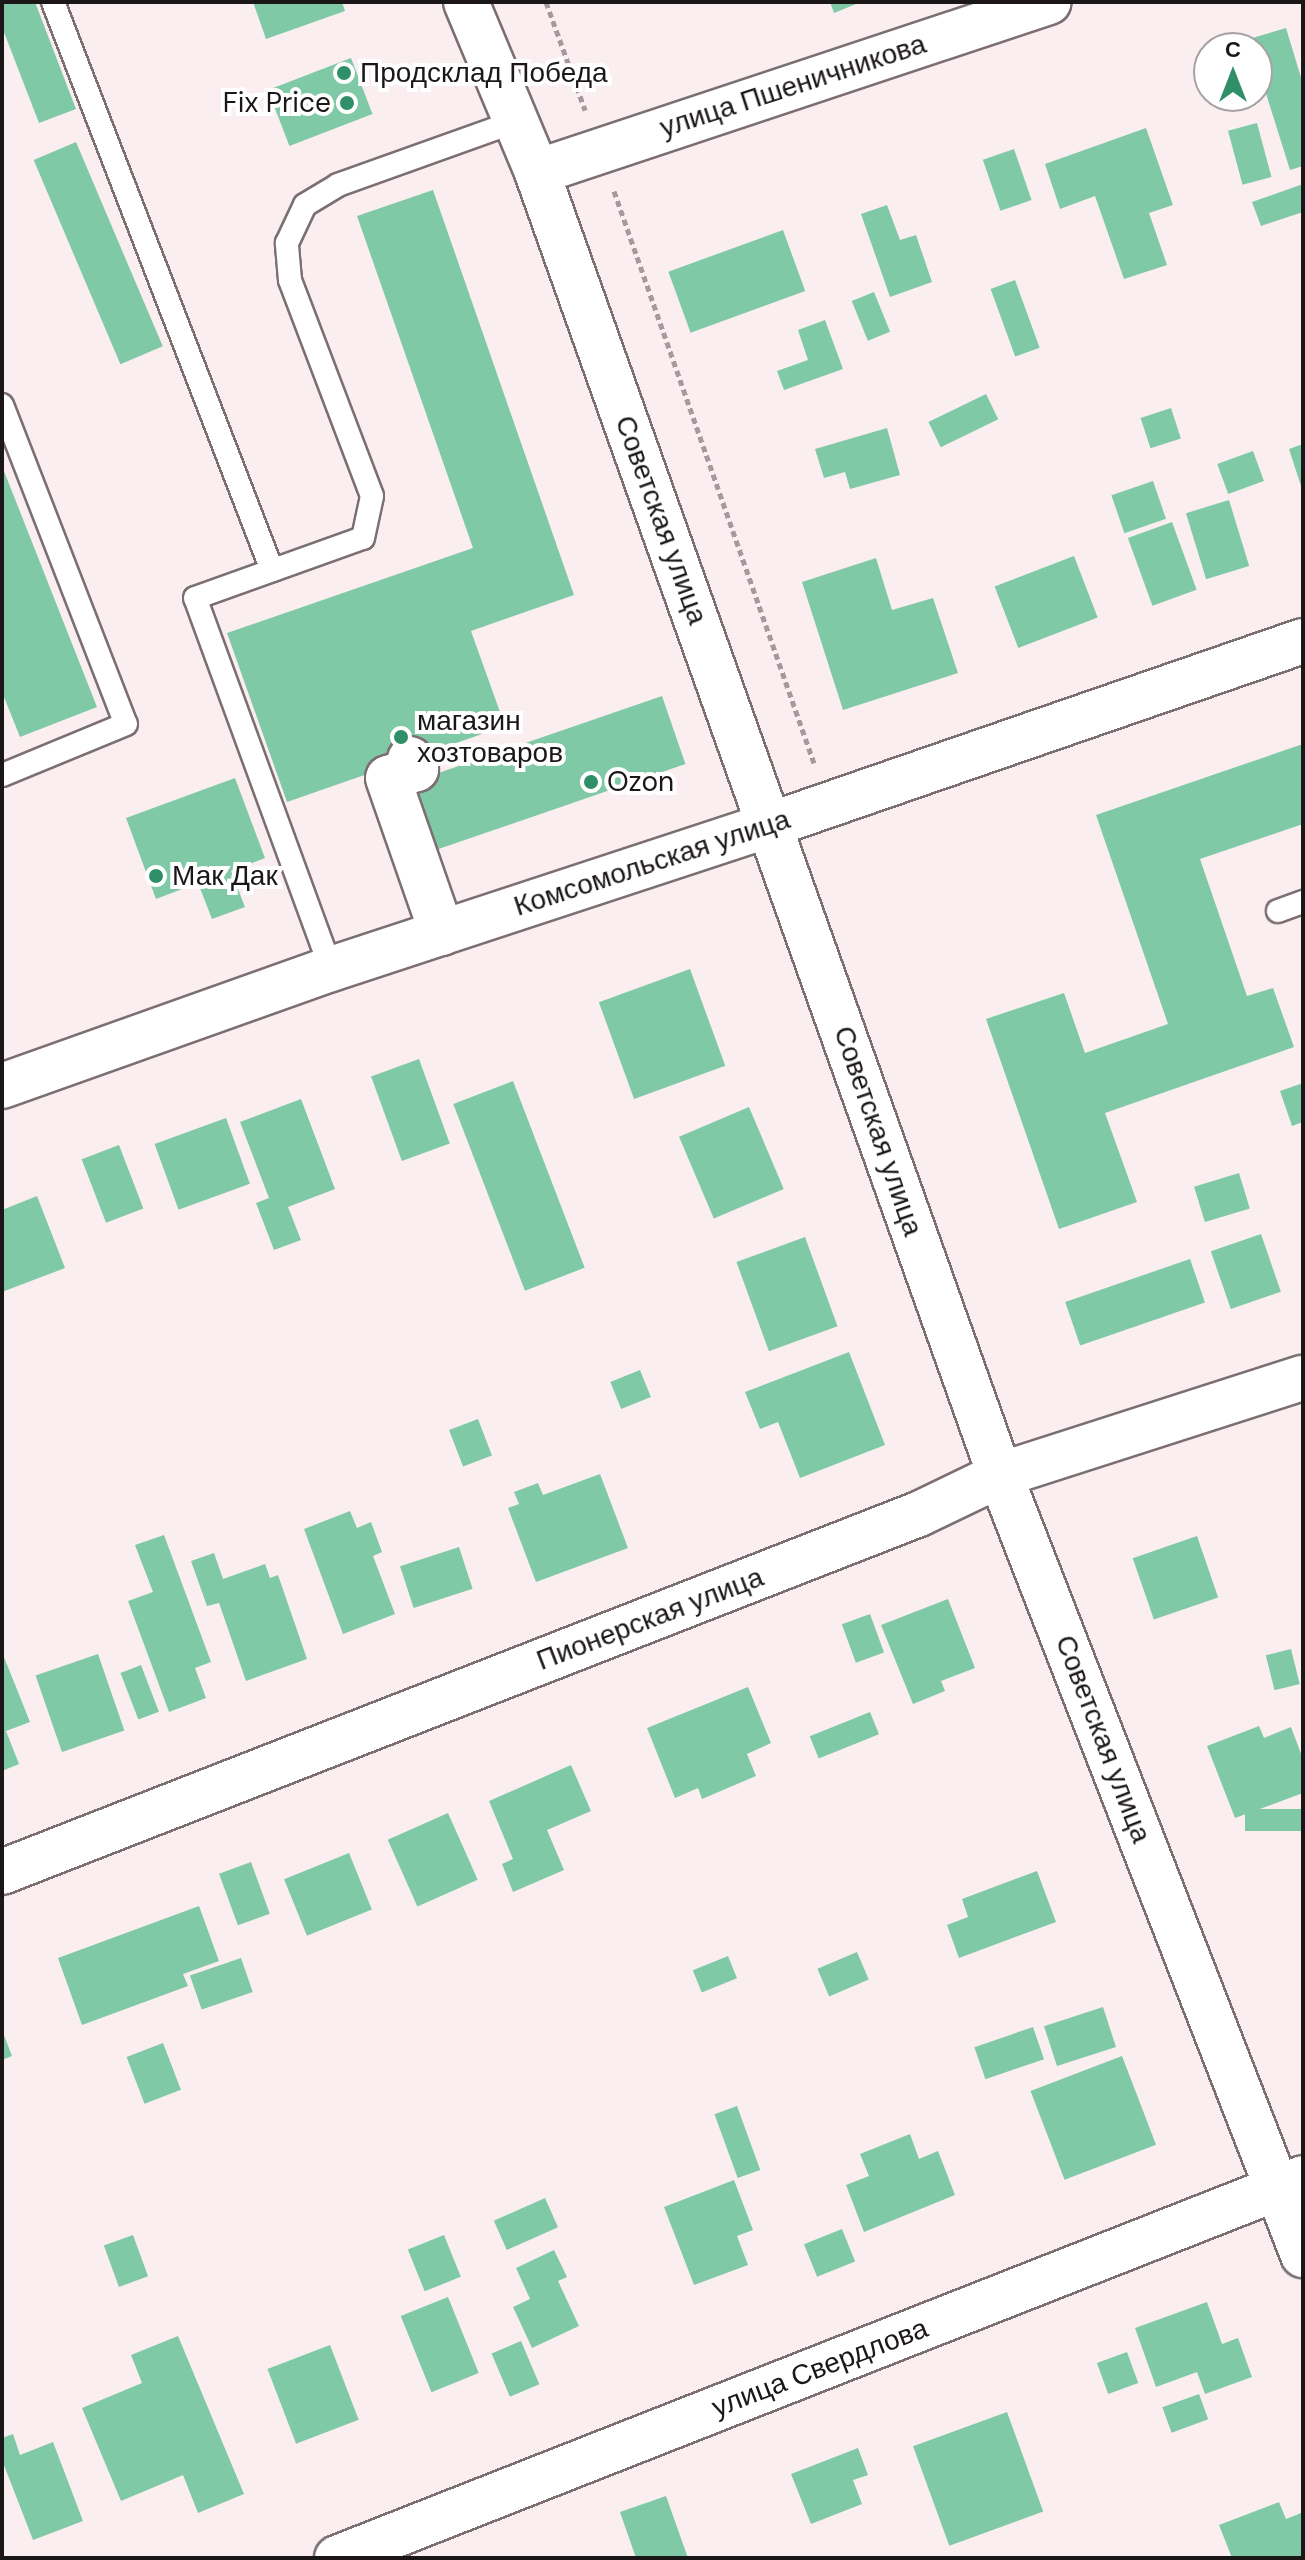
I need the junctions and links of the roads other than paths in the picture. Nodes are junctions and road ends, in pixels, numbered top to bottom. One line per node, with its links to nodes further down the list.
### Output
1 (53, 2): 7 (lane)
2 (466, 2): 4 (street, Советская улица)
3 (1049, 2): 5 (street, улица Пшеничникова)
4 (517, 121): 5 (street, Советская улица); 7 (lane)
5 (537, 172): 11 (street, Советская улица)
6 (2, 405): 10 (lane)
7 (272, 570): 15 (lane)
8 (1303, 641): 11 (street, Комсомольская улица)
9 (410, 759): 14 (street)
10 (2, 775)
11 (770, 825): 14 (street, Комсомольская улица); 18 (street, Советская улица)
12 (1303, 902): 13 (lane)
13 (1278, 911)
14 (442, 933): 15 (street, Комсомольская улица)
15 (331, 969): 16 (street, Комсомольская улица)
16 (2, 1086)
17 (1303, 1378): 18 (street, Пионерская улица)
18 (1000, 1475): 19 (street, Пионерская улица); 20 (street, Советская улица)
19 (2, 1872)
20 (1290, 2183): 21 (street, Советская улица); 22 (street, улица Свердлова)
21 (1303, 2255)
22 (337, 2558)

